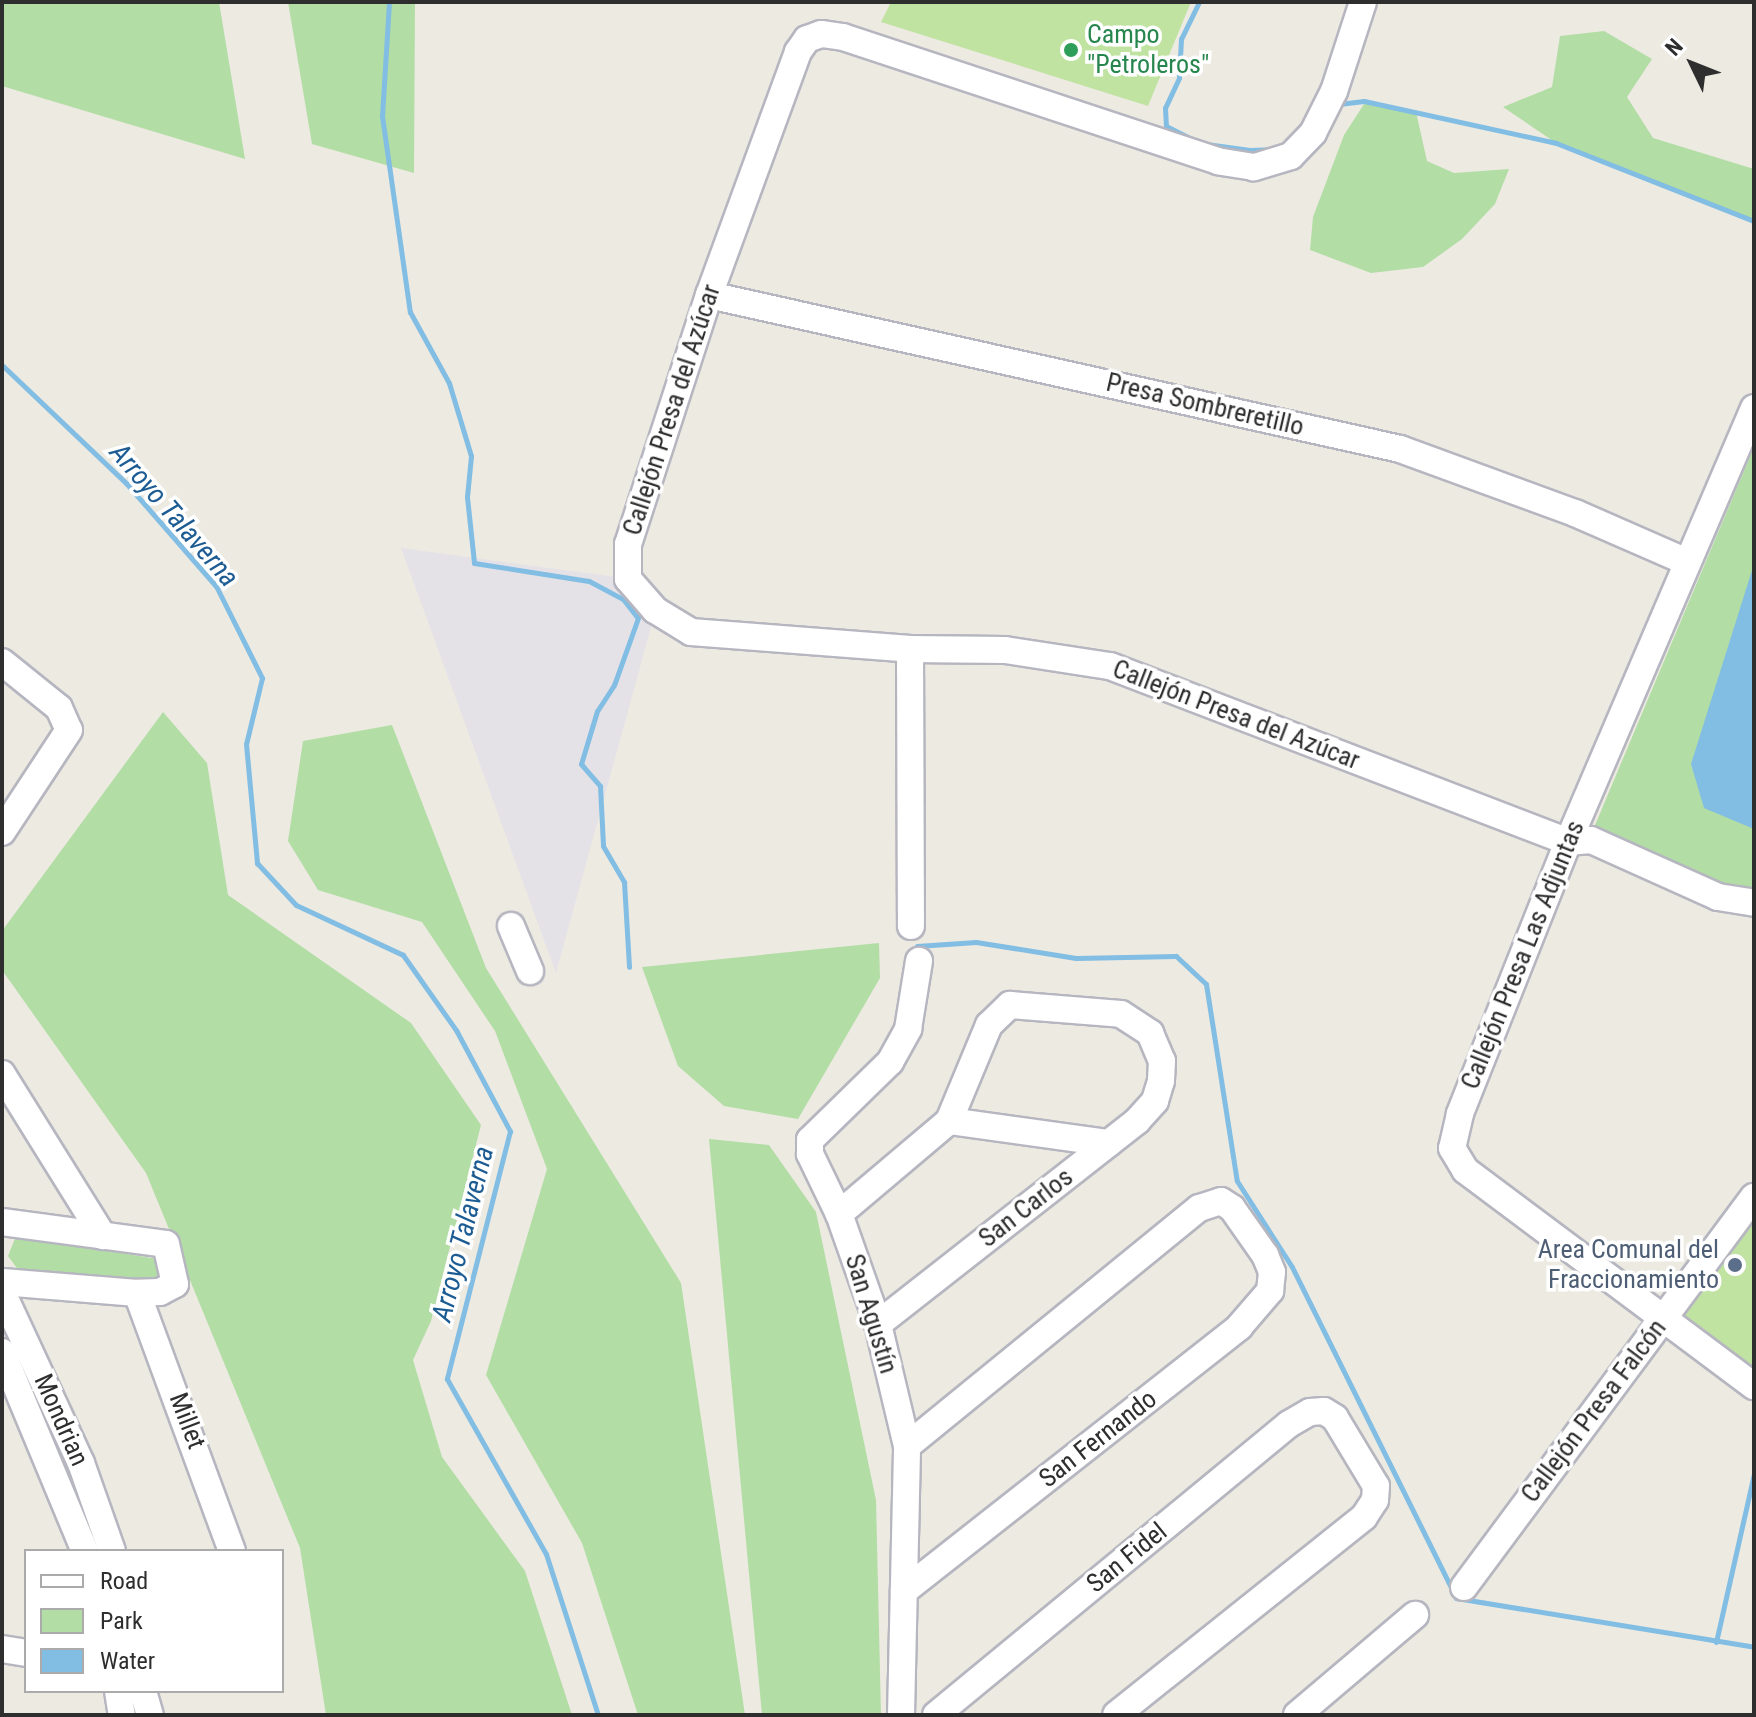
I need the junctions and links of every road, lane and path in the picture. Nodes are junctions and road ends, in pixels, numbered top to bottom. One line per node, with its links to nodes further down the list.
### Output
1 (1363, 2): 2 (street, Callejón Presa del Azúcar)
2 (709, 295): 4 (street, Presa Sombreretillo); 5 (street, Callejón Presa del Azúcar)
3 (1754, 408): 4 (street, Callejón Presa Las Adjuntas)
4 (1687, 562): 8 (street, Callejón Presa Las Adjuntas)
5 (910, 649): 8 (street, Callejón Presa del Azúcar); 11 (street)
6 (2, 662): 7 (street)
7 (2, 832)
8 (1568, 842): 9 (street); 24 (street, Callejón Presa Las Adjuntas)
9 (1754, 903)
10 (511, 926): 13 (street)
11 (911, 926)
12 (919, 961): 18 (street, San Agustín)
13 (530, 971)
14 (2, 1074): 20 (street)
15 (949, 1121): 16 (street); 16 (street, San Carlos); 18 (street)
16 (1108, 1143): 25 (street, San Carlos)
17 (1754, 1197): 24 (street, Callejón Presa Falcón)
18 (839, 1214): 25 (street, San Agustín)
19 (2, 1222): 20 (street)
20 (103, 1236): 23 (street)
21 (2, 1282): 23 (street)
22 (2, 1292): 30 (street, Mondrian)
23 (149, 1293): 31 (street, Millet)
24 (1664, 1317): 27 (street, Callejón Presa Las Adjuntas); 32 (street, Callejón Presa Falcón)
25 (878, 1324): 28 (street, San Agustín)
26 (2, 1352): 29 (street, Mondrian)
27 (1754, 1386)
28 (907, 1446): 33 (street, San Agustín); 33 (street, San Fernando)
29 (84, 1549)
30 (111, 1549)
31 (231, 1549)
32 (1464, 1587)
33 (904, 1591): 41 (street, San Agustín)
34 (1415, 1615): 44 (street)
35 (2, 1649): 36 (street)
36 (24, 1653)
37 (118, 1693): 39 (street)
38 (144, 1693): 40 (street)
39 (122, 1715)
40 (150, 1715)
41 (901, 1715)
42 (936, 1715): 43 (street, San Fidel)
43 (1116, 1715)
44 (1297, 1715)

